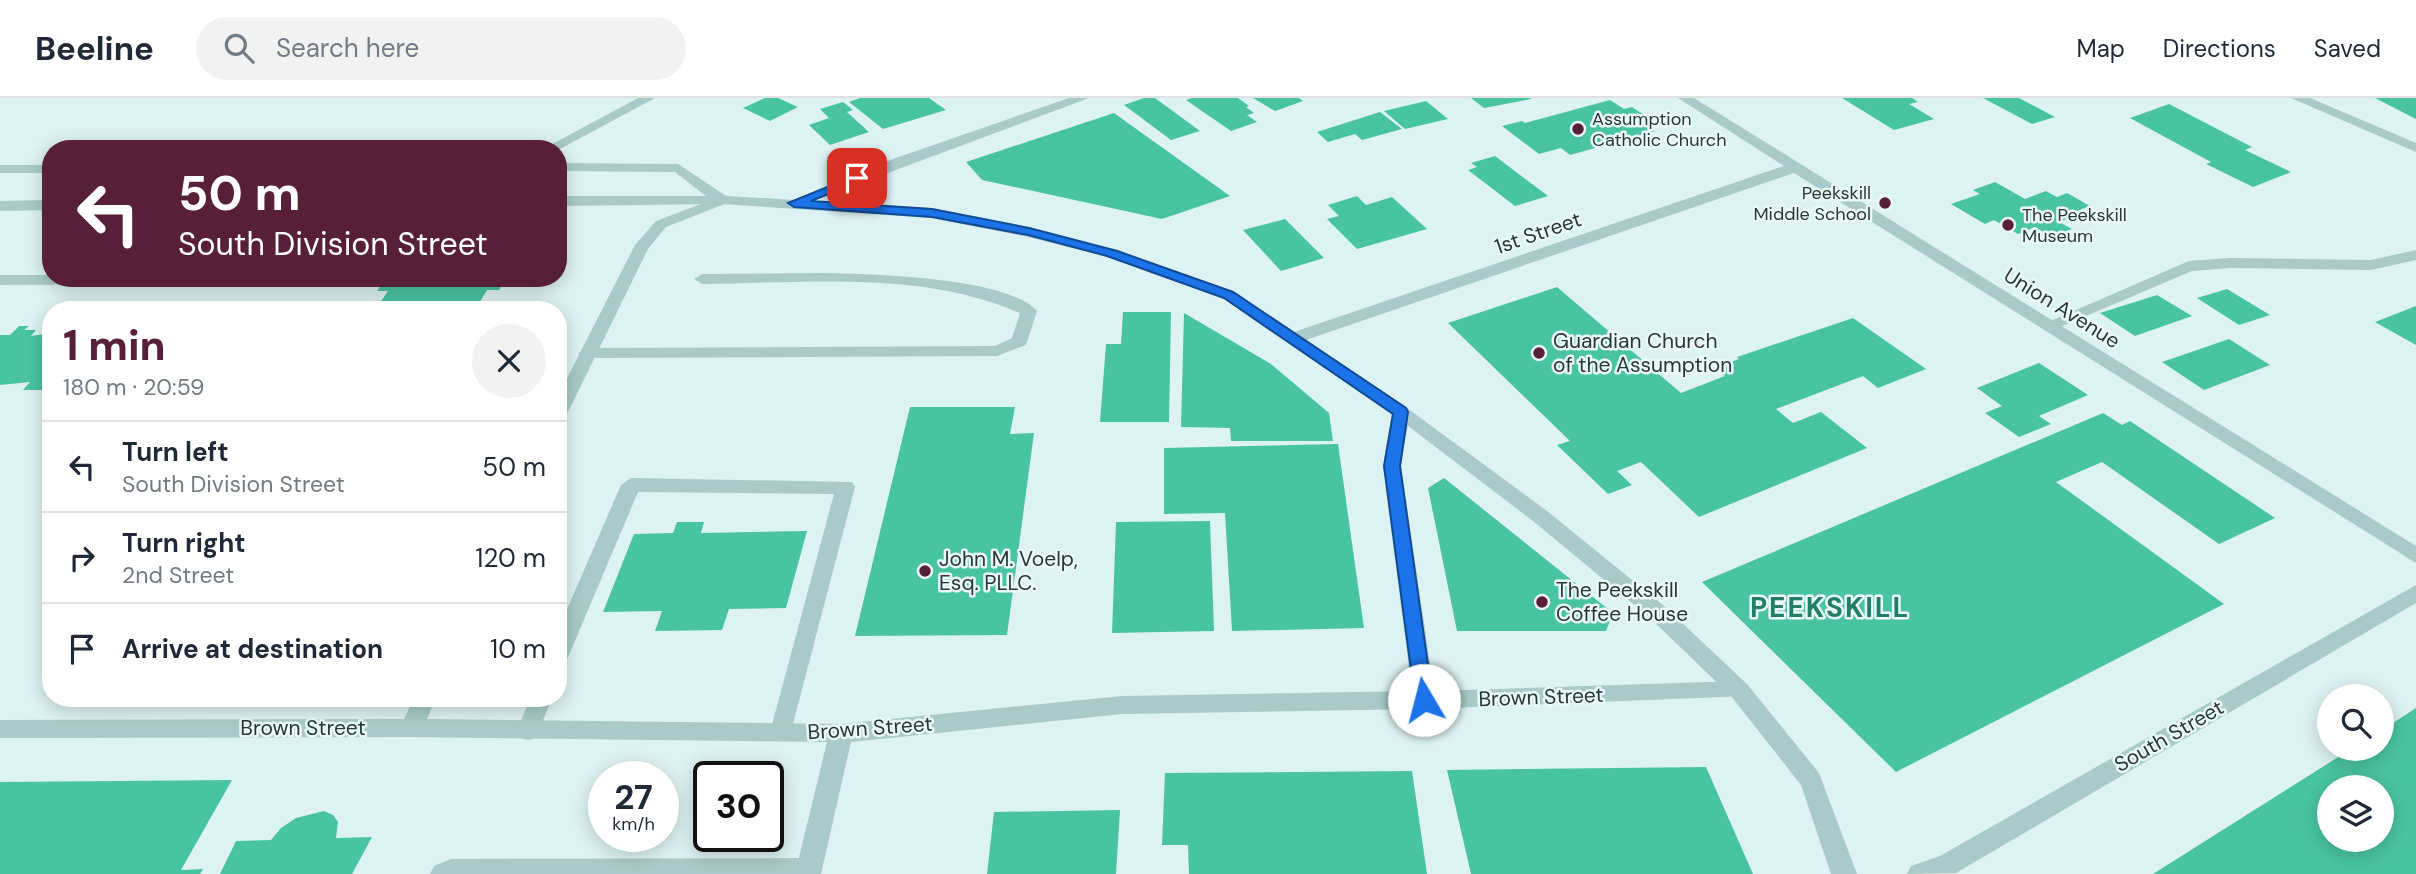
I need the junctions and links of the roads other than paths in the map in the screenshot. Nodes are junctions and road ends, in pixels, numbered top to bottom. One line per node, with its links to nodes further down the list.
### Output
1 (648, 98): 5 (street)
2 (1082, 98): 13 (street)
3 (1685, 98): 8 (street, Union Avenue)
4 (2298, 98): 6 (street)
5 (567, 140)
6 (2416, 148)
7 (567, 167): 11 (street)
8 (1796, 167): 20 (street, Union Avenue); 21 (street, 1st Street)
9 (0, 169): 10 (street)
10 (42, 169)
11 (722, 200): 12 (street); 13 (street); 22 (street)
12 (567, 201)
13 (794, 203): 21 (street)
14 (42, 205): 15 (street)
15 (0, 206)
16 (2416, 255): 20 (street)
17 (702, 279): 22 (street)
18 (0, 280): 19 (street)
19 (42, 280)
20 (2047, 326): 25 (street, Union Avenue)
21 (1294, 338): 24 (street)
22 (587, 353): 23 (street)
23 (567, 395)
24 (1401, 412): 28 (street); 29 (street)
25 (2416, 556)
26 (2416, 593): 40 (street, South Street)
27 (567, 633): 35 (street)
28 (1739, 690): 29 (street, Brown Street); 39 (street)
29 (1424, 700): 36 (street, Brown Street)
30 (421, 707): 32 (street)
31 (537, 707): 34 (street)
32 (411, 728): 33 (street, Brown Street); 34 (street, Brown Street)
33 (0, 729)
34 (528, 730): 35 (street, Brown Street)
35 (781, 732): 36 (street, Brown Street)
36 (841, 733): 37 (street)
37 (808, 871): 38 (street)
38 (443, 874)
39 (1844, 874)
40 (1920, 874)

